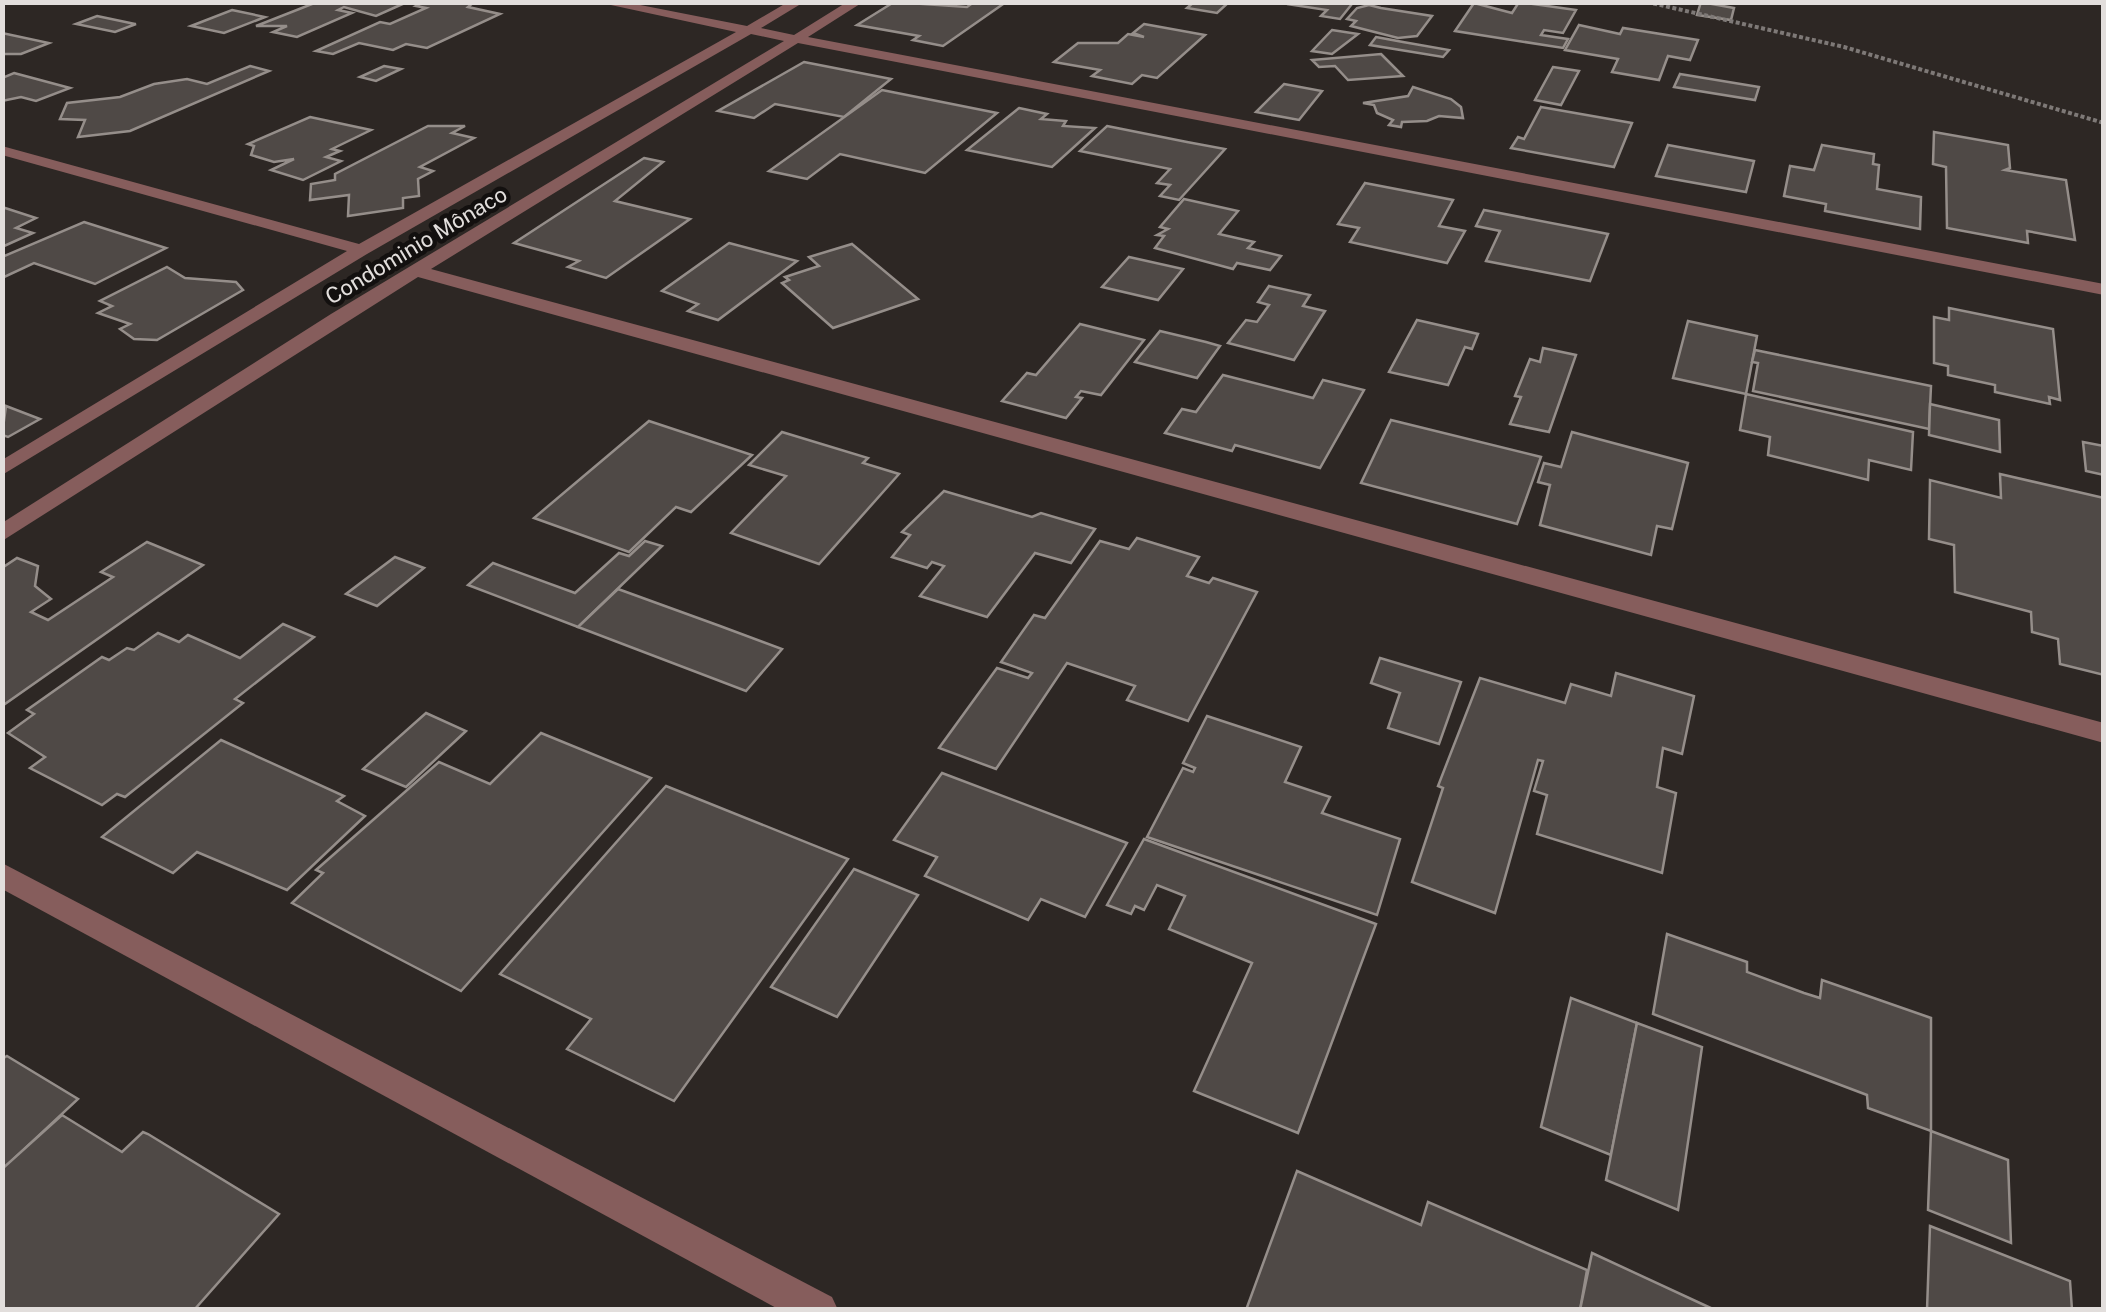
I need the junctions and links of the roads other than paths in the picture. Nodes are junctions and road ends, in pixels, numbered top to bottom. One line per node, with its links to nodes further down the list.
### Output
1 (603, 2): 4 (street)
2 (798, 2): 4 (street, Condominio Mônaco)
3 (857, 2): 5 (street, Condominio Mônaco)
4 (750, 31): 5 (street); 7 (street, Condominio Mônaco)
5 (802, 38): 8 (street, Condominio Mônaco); 11 (street)
6 (2, 150): 9 (street)
7 (424, 217): 8 (street); 9 (street, Condominio Mônaco)
8 (483, 231): 10 (street, Condominio Mônaco)
9 (361, 250): 12 (street, Condominio Mônaco)
10 (418, 271): 13 (street, Condominio Mônaco); 16 (street)
11 (2104, 290)
12 (300, 308): 13 (street); 14 (street, Condominio Mônaco)
13 (338, 318): 15 (street, Condominio Mônaco)
14 (2, 469)
15 (2, 534)
16 (2104, 733)
17 (2, 875): 18 (street)
18 (819, 1310)

